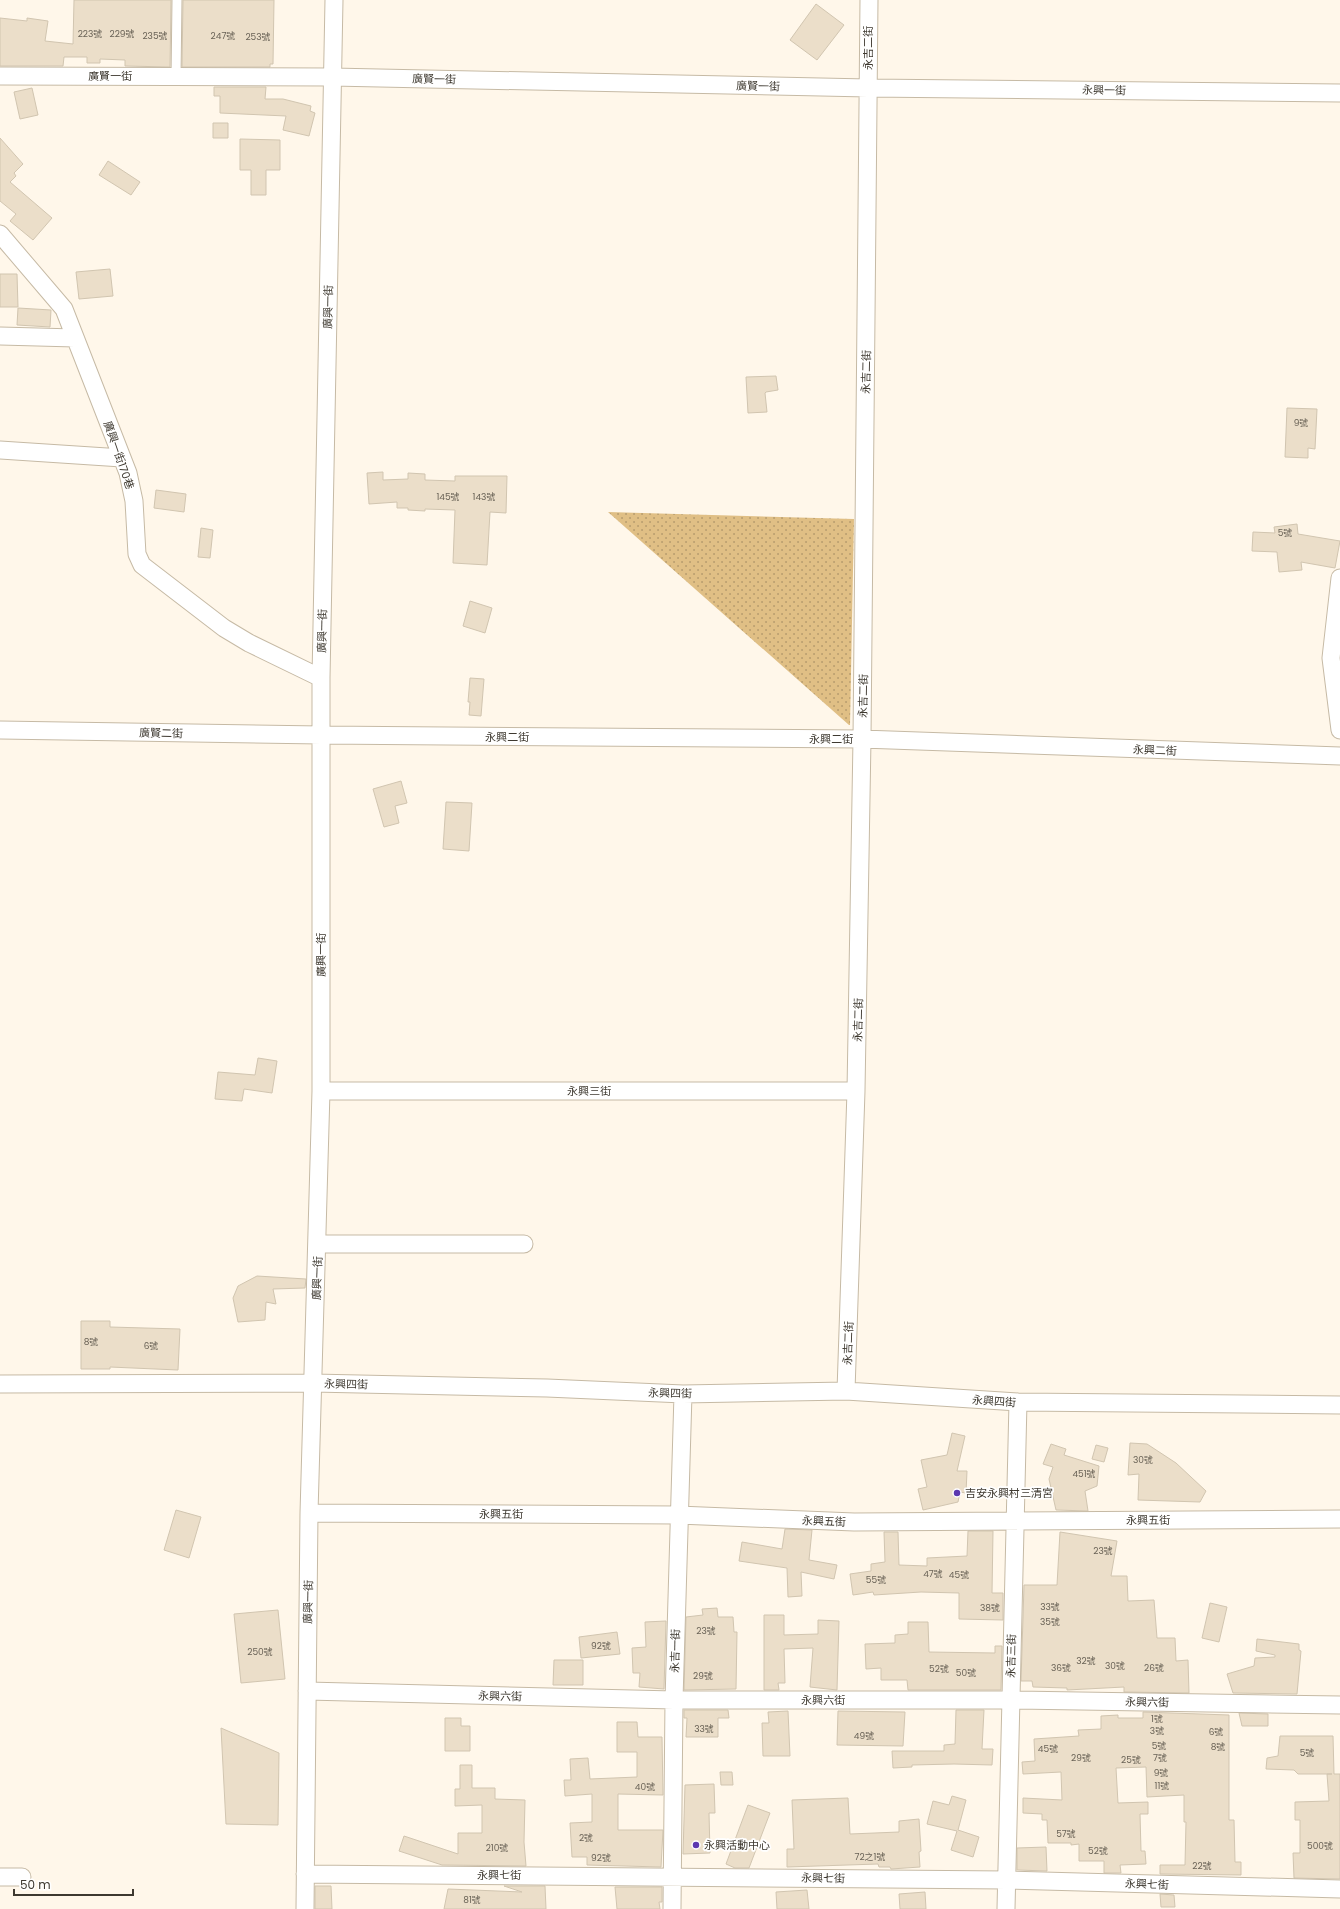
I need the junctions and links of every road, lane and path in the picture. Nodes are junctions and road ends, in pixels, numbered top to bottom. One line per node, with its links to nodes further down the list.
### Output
1 (178, 0): 5 (lane)
2 (334, 0): 6 (street, 廣興一街)
3 (869, 0): 7 (street, 永吉二街)
4 (0, 76): 5 (street, 廣賢一街)
5 (176, 77): 6 (street, 廣賢一街)
6 (332, 77): 7 (street, 廣賢一街); 15 (street, 廣興一街)
7 (868, 88): 8 (street, 永興一街); 19 (street, 永吉二街)
8 (1340, 92)
9 (0, 234): 11 (street, 廣興一街170巷)
10 (0, 336): 11 (street)
11 (75, 338): 13 (street, 廣興一街170巷)
12 (0, 450): 13 (street)
13 (122, 458): 15 (street, 廣興一街170巷)
14 (1340, 578): 17 (street)
15 (321, 678): 18 (street, 廣興一街)
16 (0, 730): 18 (street, 廣賢二街)
17 (1340, 730)
18 (321, 735): 19 (street, 永興二街); 21 (street, 廣興一街)
19 (862, 739): 20 (street, 永興二街); 22 (street, 永吉二街)
20 (1340, 756)
21 (321, 1091): 22 (street, 永興三街); 23 (street, 廣興一街)
22 (856, 1091): 27 (street, 永吉二街)
23 (318, 1244): 24 (street); 25 (street, 廣興一街)
24 (524, 1244)
25 (313, 1383): 26 (street, 永興四街); 28 (street, 永興四街); 31 (street, 廣興一街)
26 (0, 1384)
27 (846, 1391): 28 (street, 永興四街); 29 (street, 永興四街)
28 (682, 1394): 32 (street, 永吉一街)
29 (1018, 1402): 30 (street, 永興四街); 34 (street, 永吉三街)
30 (1340, 1405)
31 (309, 1513): 32 (street, 永興五街); 35 (street, 廣興一街)
32 (678, 1515): 34 (street, 永興五街); 36 (street, 永吉一街)
33 (1340, 1519): 34 (street, 永興五街)
34 (1014, 1521): 37 (street, 永吉三街)
35 (307, 1691): 36 (street, 永興六街); 39 (street, 廣興一街)
36 (674, 1700): 37 (street, 永興六街); 40 (street, 永吉一街)
37 (1010, 1700): 38 (street, 永興六街); 43 (street, 永吉三街)
38 (1340, 1705)
39 (305, 1874): 40 (street, 永興七街); 45 (street, 廣興一街)
40 (672, 1876): 43 (street, 永興七街); 46 (street, 永吉一街)
41 (0, 1877): 42 (street)
42 (22, 1877)
43 (1007, 1880): 44 (street, 永興七街); 47 (street, 永吉三街)
44 (1340, 1889)
45 (305, 1909)
46 (672, 1909)
47 (1006, 1909)

